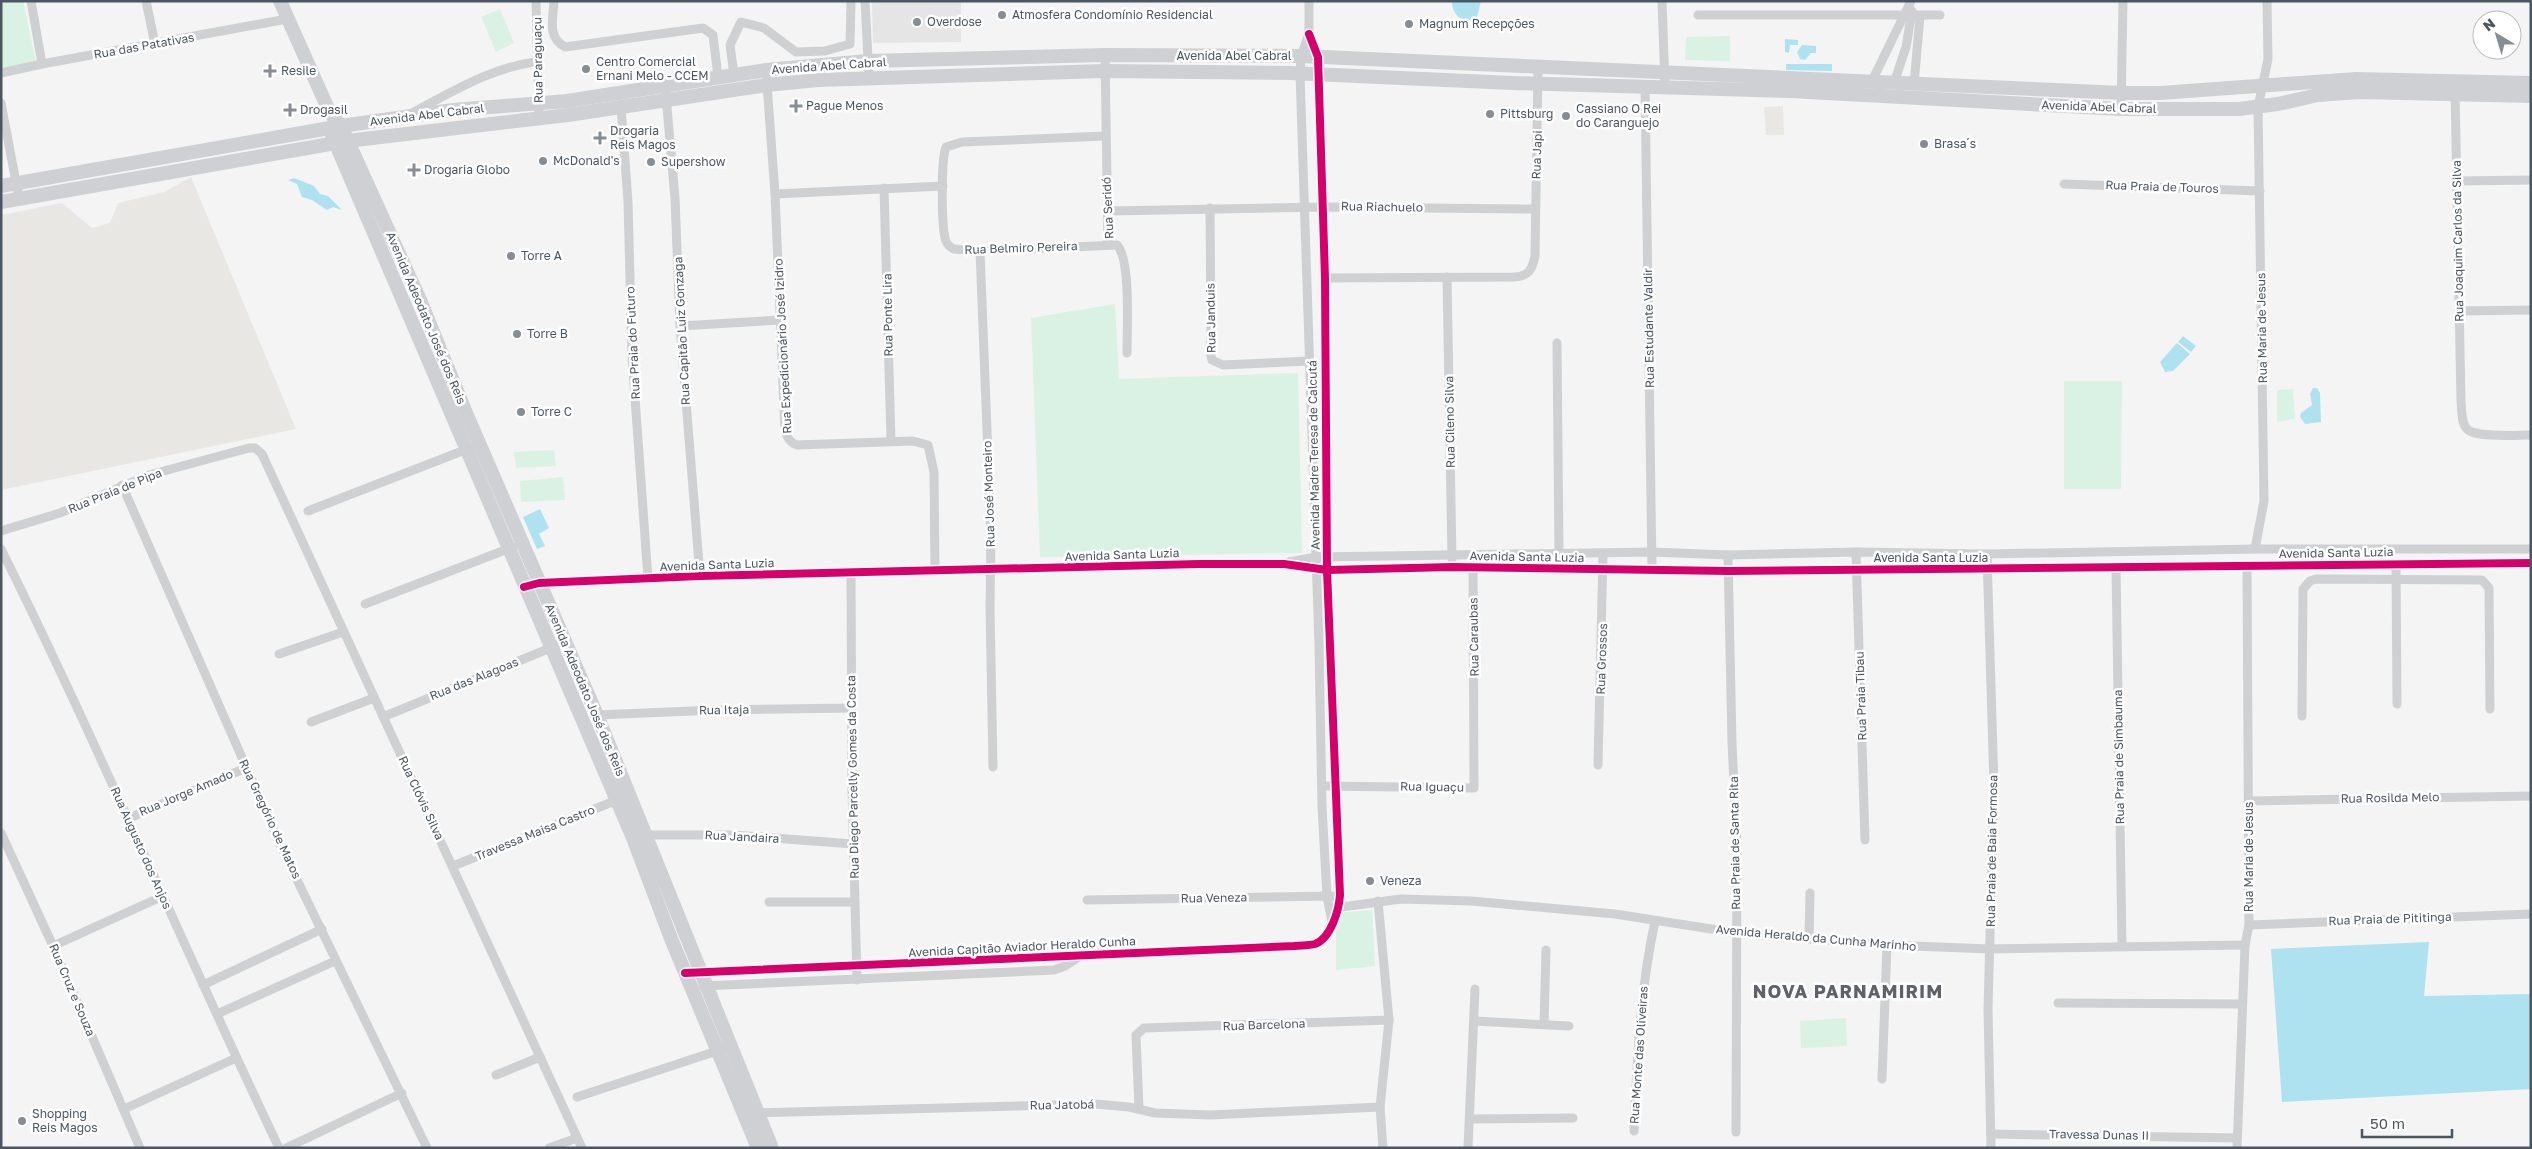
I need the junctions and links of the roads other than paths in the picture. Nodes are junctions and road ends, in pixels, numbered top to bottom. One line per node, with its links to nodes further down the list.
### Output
1 (31, 1): 24 (street)
2 (146, 1): 18 (street)
3 (280, 1): 16 (main road, Avenida Adeodato José dos Reis)
4 (536, 1): 23 (street, Rua Paraguaçu)
5 (554, 1): 32 (street)
6 (851, 1): 30 (street)
7 (865, 1): 22 (street)
8 (1310, 1): 17 (street, Avenida Madre Teresa de Calcutá)
9 (1662, 1): 34 (street)
10 (1911, 1): 15 (street)
11 (2123, 1): 45 (street)
12 (2267, 1): 42 (street, Rua Maria de Jesus)
13 (1698, 15): 15 (street)
14 (1940, 15): 15 (street)
15 (1912, 16): 36 (street); 37 (street); 39 (street)
16 (287, 19): 18 (street, Rua das Patativas); 55 (main road, Avenida Adeodato José dos Reis)
17 (1309, 34): 20 (street, Avenida Madre Teresa de Calcutá); 21 (street, Avenida Madre Teresa de Calcutá)
18 (155, 44): 24 (street, Rua das Patativas)
19 (1105, 55): 20 (main road, Avenida Abel Cabral); 22 (main road, Avenida Abel Cabral); 27 (street, Rua Seridó)
20 (1301, 56): 21 (main road, Avenida Abel Cabral); 29 (street, Avenida Madre Teresa de Calcutá)
21 (1318, 57): 25 (main road, Avenida Abel Cabral); 31 (street, Avenida Madre Teresa de Calcutá)
22 (868, 61): 26 (main road, Avenida Abel Cabral); 33 (street)
23 (537, 62): 53 (street, Rua Paraguaçu); 54 (street)
24 (42, 64): 28 (street, Rua das Patativas)
25 (1538, 68): 34 (main road, Avenida Abel Cabral); 35 (street, Rua Japi)
26 (766, 70): 30 (main road, Avenida Abel Cabral); 41 (street, Rua Expedicionário José Izidro)
27 (1104, 71): 29 (main road, Avenida Abel Cabral); 33 (main road, Avenida Abel Cabral); 57 (street, Rua Seridó)
28 (1, 73)
29 (1300, 74): 31 (main road, Avenida Abel Cabral); 72 (street, Avenida Madre Teresa de Calcutá)
30 (734, 75): 32 (main road, Avenida Abel Cabral)
31 (1318, 75): 35 (main road, Avenida Abel Cabral); 70 (street, Avenida Madre Teresa de Calcutá)
32 (718, 77): 40 (main road, Avenida Abel Cabral)
33 (869, 78): 41 (main road, Avenida Abel Cabral)
34 (1665, 80): 36 (main road, Avenida Abel Cabral); 43 (main road, Avenida Abel Cabral); 51 (main road, Avenida Abel Cabral)
35 (1539, 83): 43 (main road, Avenida Abel Cabral); 73 (street, Rua Japi)
36 (1871, 83): 37 (main road, Avenida Abel Cabral)
37 (1894, 83): 39 (main road, Avenida Abel Cabral)
38 (2531, 83): 44 (main road, Avenida Abel Cabral)
39 (1914, 84): 45 (main road, Avenida Abel Cabral)
40 (666, 85): 47 (street, Rua Capitão Luiz Gonzaga); 53 (main road, Avenida Abel Cabral)
41 (767, 85): 47 (main road, Avenida Abel Cabral); 67 (street, Rua Expedicionário José Izidro)
42 (2264, 85): 44 (main road, Avenida Abel Cabral); 45 (main road, Avenida Abel Cabral); 50 (street, Rua Maria de Jesus)
43 (1645, 86): 101 (street, Rua Estudante Valdir)
44 (2455, 86): 46 (main road, Avenida Abel Cabral); 50 (main road, Avenida Abel Cabral); 60 (street, Rua Joaquim Carlos da Silva)
45 (2122, 93): 51 (street)
46 (2531, 96)
47 (666, 101): 49 (main road, Avenida Abel Cabral); 84 (street, Rua Capitão Luiz Gonzaga)
48 (1, 103): 61 (street)
49 (621, 106): 53 (main road, Avenida Abel Cabral); 131 (street, Rua Praia do Futuro)
50 (2258, 107): 51 (main road, Avenida Abel Cabral); 66 (street, Rua Maria de Jesus)
51 (2121, 109)
52 (453, 110): 53 (main road, Avenida Abel Cabral); 54 (main road, Avenida Abel Cabral); 56 (main road)
53 (539, 111): 56 (main road, Avenida Abel Cabral)
54 (403, 118): 55 (main road, Avenida Abel Cabral)
55 (335, 127): 58 (main road, Avenida Adeodato José dos Reis); 61 (main road, Avenida Abel Cabral)
56 (454, 127): 58 (main road, Avenida Abel Cabral)
57 (1105, 136): 64 (street, Rua Belmiro Pereira); 74 (street, Rua Seridó)
58 (341, 142): 68 (main road, Avenida Abel Cabral); 82 (main road, Avenida Adeodato José dos Reis); 83 (main road, Avenida Adeodato José dos Reis)
59 (2531, 180): 60 (street)
60 (2456, 181): 80 (street, Rua Joaquim Carlos da Silva)
61 (17, 183): 63 (main road, Avenida Abel Cabral); 68 (street)
62 (2064, 184): 66 (street, Rua Praia de Touros)
63 (1, 186)
64 (942, 186): 65 (street); 76 (street, Rua Belmiro Pereira)
65 (884, 188): 67 (street); 89 (street, Rua Ponte Lira)
66 (2260, 191): 98 (street, Rua Maria de Jesus)
67 (775, 194): 81 (street, Rua Expedicionário José Izidro)
68 (20, 198): 69 (main road, Avenida Abel Cabral)
69 (1, 202)
70 (1323, 207): 72 (street, Rua Riachuelo); 73 (street, Rua Riachuelo); 78 (street, Avenida Madre Teresa de Calcutá)
71 (1210, 208): 72 (street, Rua Riachuelo); 74 (street, Rua Riachuelo); 87 (street, Rua Janduis)
72 (1304, 208): 87 (street, Avenida Madre Teresa de Calcutá)
73 (1535, 209): 77 (street, Rua Japi)
74 (1109, 211): 75 (street, Rua Seridó)
75 (1108, 244): 76 (street, Rua Belmiro Pereira); 86 (street, Rua Seridó)
76 (980, 251): 120 (street, Rua José Monteiro)
77 (1448, 277): 78 (street, Rua Japi); 107 (street, Rua Cileno Silva)
78 (1325, 278): 111 (street, Avenida Madre Teresa de Calcutá)
79 (2531, 310): 80 (street)
80 (2459, 311): 88 (street, Rua Joaquim Carlos da Silva)
81 (780, 320): 84 (street); 89 (street, Rua Expedicionário José Izidro)
82 (428, 321): 83 (main road); 90 (main road, Avenida Adeodato José dos Reis)
83 (414, 326): 92 (main road, Avenida Adeodato José dos Reis)
84 (680, 326): 130 (street, Rua Capitão Luiz Gonzaga)
85 (1557, 343): 105 (street)
86 (1127, 353)
87 (1309, 361): 110 (street, Avenida Madre Teresa de Calcutá)
88 (2531, 436)
89 (891, 441): 128 (street, Rua Expedicionário José Izidro)
90 (480, 445): 92 (street); 96 (main road, Avenida Adeodato José dos Reis)
91 (259, 450): 93 (street, Rua Praia de Pipa); 136 (street, Rua Clóvis Silva)
92 (465, 450): 94 (street); 100 (main road, Avenida Adeodato José dos Reis)
93 (122, 485): 95 (street, Rua Praia de Pipa); 151 (street, Rua Gregório de Matos)
94 (308, 511)
95 (1, 531)
96 (523, 544): 100 (street); 133 (main road, Avenida Adeodato José dos Reis)
97 (1, 549): 157 (street, Rua Augusto dos Anjos)
98 (2255, 549): 99 (street, Avenida Santa Luzia); 106 (street, Avenida Santa Luzia)
99 (2531, 549)
100 (507, 550): 134 (main road, Avenida Adeodato José dos Reis); 135 (street)
101 (1652, 552): 104 (street, Avenida Santa Luzia); 109 (street, Avenida Santa Luzia); 124 (street, Rua Estudante Valdir)
102 (1856, 552): 106 (street, Avenida Santa Luzia); 109 (street, Avenida Santa Luzia); 119 (street, Rua Praia Tibau)
103 (1573, 553): 104 (street, Avenida Santa Luzia); 105 (street, Avenida Santa Luzia); 123 (street)
104 (1603, 553): 126 (street, Rua Grossos)
105 (1559, 554): 108 (street, Avenida Santa Luzia)
106 (1986, 554): 125 (street, Rua Praia de Baia Formosa)
107 (1452, 555): 108 (street, Avenida Santa Luzia); 111 (street, Avenida Santa Luzia); 116 (street, Rua Cileno Silva)
108 (1473, 555): 117 (street, Rua Caraubas)
109 (1728, 555): 127 (street, Rua Praia de Santa Rita)
110 (1316, 557): 111 (street, Avenida Santa Luzia); 113 (street, Avenida Santa Luzia); 121 (street, Avenida Madre Teresa de Calcutá)
111 (1326, 557): 122 (street, Avenida Madre Teresa de Calcutá)
112 (2531, 563): 114 (street, Avenida Santa Luzia)
113 (1284, 564): 120 (street, Avenida Santa Luzia); 121 (street, Avenida Santa Luzia)
114 (2396, 564): 115 (street, Avenida Santa Luzia); 132 (street)
115 (2247, 566): 118 (street, Avenida Santa Luzia); 156 (street, Rua Maria de Jesus)
116 (1452, 567): 117 (street, Avenida Santa Luzia); 122 (street, Avenida Santa Luzia)
117 (1473, 568): 123 (street, Avenida Santa Luzia); 147 (street, Rua Caraubas)
118 (2116, 568): 125 (street, Avenida Santa Luzia); 183 (street, Rua Praia de Simbauma)
119 (1856, 569): 125 (street, Avenida Santa Luzia); 127 (street, Avenida Santa Luzia); 160 (street, Rua Praia Tibau)
120 (990, 570): 128 (street, Avenida Santa Luzia); 150 (street, Rua José Monteiro)
121 (1316, 570): 122 (street, Avenida Santa Luzia); 152 (street, Avenida Madre Teresa de Calcutá)
122 (1327, 570): 153 (street, Avenida Madre Teresa de Calcutá)
123 (1572, 570): 126 (street, Avenida Santa Luzia)
124 (1652, 570): 126 (street, Avenida Santa Luzia); 127 (street, Avenida Santa Luzia)
125 (1987, 570): 184 (street, Rua Praia de Baia Formosa)
126 (1604, 571): 149 (street, Rua Grossos)
127 (1729, 571): 178 (street, Rua Praia de Santa Rita)
128 (935, 572): 129 (street, Avenida Santa Luzia)
129 (851, 573): 130 (street, Avenida Santa Luzia); 142 (street, Rua Diego Parcelly Gomes da Costa)
130 (700, 576): 131 (street, Avenida Santa Luzia)
131 (648, 579): 133 (street, Avenida Santa Luzia)
132 (2396, 579): 141 (street); 143 (street); 145 (street)
133 (540, 583): 134 (street, Avenida Santa Luzia); 137 (main road, Avenida Adeodato José dos Reis)
134 (524, 587): 138 (main road, Avenida Adeodato José dos Reis)
135 (365, 604)
136 (343, 632): 139 (street); 140 (street, Rua Clóvis Silva)
137 (565, 642): 138 (street, Rua das Alagoas); 144 (main road, Avenida Adeodato José dos Reis)
138 (550, 648): 146 (street, Rua das Alagoas); 155 (main road, Avenida Adeodato José dos Reis)
139 (279, 654)
140 (374, 698): 146 (street, Rua Clóvis Silva); 148 (street)
141 (2397, 704)
142 (852, 708): 144 (street, Rua Itaja); 161 (street, Rua Diego Parcelly Gomes da Costa)
143 (2490, 709)
144 (597, 715): 159 (main road, Avenida Adeodato José dos Reis)
145 (2302, 716)
146 (383, 717): 162 (street, Rua Clóvis Silva)
147 (1475, 720): 153 (street, Rua Iguaçu)
148 (311, 722)
149 (1598, 765)
150 (993, 767)
151 (246, 768): 157 (street, Rua Jorge Amado); 177 (street, Rua Gregório de Matos)
152 (1322, 786): 153 (street, Rua Iguaçu); 166 (street, Avenida Madre Teresa de Calcutá)
153 (1337, 786): 164 (street, Avenida Madre Teresa de Calcutá)
154 (2531, 796): 156 (street, Rua Rosilda Melo)
155 (616, 800): 159 (main road, Avenida Adeodato José dos Reis); 162 (street, Travessa Maisa Castro)
156 (2249, 801): 176 (street, Rua Maria de Jesus)
157 (127, 819): 165 (street, Rua Augusto dos Anjos)
158 (1, 833): 182 (street, Rua Cruz e Souza)
159 (639, 836): 161 (street, Rua Jandaira); 189 (main road, Avenida Adeodato José dos Reis); 190 (main road, Avenida Adeodato José dos Reis)
160 (1865, 840)
161 (853, 844): 170 (street, Rua Diego Parcelly Gomes da Costa)
162 (453, 866): 204 (street, Rua Clóvis Silva)
163 (1810, 893): 179 (street)
164 (1340, 895): 166 (street, Rua Veneza); 171 (street, Avenida Madre Teresa de Calcutá)
165 (163, 896): 182 (street); 192 (street, Rua Augusto dos Anjos)
166 (1327, 896): 167 (street, Rua Veneza); 172 (street, Avenida Madre Teresa de Calcutá)
167 (1087, 900)
168 (1378, 901): 171 (street, Avenida Heraldo da Cunha Marinho); 174 (street, Avenida Heraldo da Cunha Marinho); 199 (street)
169 (768, 902): 170 (street)
170 (854, 902): 188 (street, Rua Diego Parcelly Gomes da Costa)
171 (1340, 907): 172 (street, Avenida Heraldo da Cunha Marinho); 175 (street, Avenida Capitão Aviador Heraldo Cunha)
172 (1329, 908): 175 (street)
173 (2531, 914): 176 (street, Rua Praia de Pititinga)
174 (1655, 921): 178 (street, Avenida Heraldo da Cunha Marinho); 216 (street, Rua Monte das Oliveiras)
175 (1332, 922): 186 (street, Avenida Capitão Aviador Heraldo Cunha)
176 (2249, 925): 180 (street, Rua Maria de Jesus)
177 (322, 929): 187 (street, Rua Gregório de Matos); 192 (street)
178 (1737, 933): 179 (street, Avenida Heraldo da Cunha Marinho); 217 (street, Rua Praia de Santa Rita)
179 (1809, 939): 181 (street, Avenida Heraldo da Cunha Marinho)
180 (2245, 944): 183 (street, Avenida Heraldo da Cunha Marinho); 197 (street, Rua Maria de Jesus)
181 (1887, 945): 184 (street, Avenida Heraldo da Cunha Marinho); 207 (street)
182 (54, 946): 212 (street, Rua Cruz e Souza)
183 (2122, 946): 184 (street, Avenida Heraldo da Cunha Marinho)
184 (1990, 949): 218 (street, Rua Praia de Baia Formosa)
185 (1546, 950): 201 (street)
186 (1082, 955): 188 (street, Avenida Capitão Aviador Heraldo Cunha); 191 (street, Avenida Capitão Aviador Heraldo Cunha)
187 (335, 961): 198 (street); 208 (street, Rua Gregório de Matos)
188 (856, 966): 189 (street, Avenida Capitão Aviador Heraldo Cunha); 191 (street, Rua Diego Parcelly Gomes da Costa)
189 (700, 972): 190 (street, Avenida Capitão Aviador Heraldo Cunha); 194 (main road, Avenida Adeodato José dos Reis)
190 (684, 973): 193 (main road, Avenida Adeodato José dos Reis)
191 (857, 980): 194 (street, Avenida Capitão Aviador Heraldo Cunha)
192 (203, 985): 198 (street, Rua Augusto dos Anjos)
193 (690, 986): 194 (street, Avenida Capitão Aviador Heraldo Cunha); 203 (main road, Avenida Adeodato José dos Reis)
194 (706, 986): 203 (main road, Avenida Adeodato José dos Reis)
195 (1475, 989): 200 (street)
196 (2058, 1003): 197 (street)
197 (2242, 1004): 220 (street, Rua Maria de Jesus)
198 (217, 1014): 205 (street, Rua Augusto dos Anjos)
199 (1389, 1020): 210 (street); 211 (street, Rua Barcelona)
200 (1474, 1021): 201 (street); 215 (street)
201 (1544, 1024): 202 (street)
202 (1569, 1026)
203 (724, 1049): 209 (street); 213 (main road, Avenida Adeodato José dos Reis)
204 (540, 1057): 206 (street); 219 (street, Rua Clóvis Silva)
205 (236, 1058): 212 (street); 222 (street, Rua Augusto dos Anjos)
206 (496, 1075)
207 (1882, 1080)
208 (402, 1093): 223 (street); 224 (street, Rua Gregório de Matos)
209 (577, 1097)
210 (1380, 1107): 211 (street, Rua Jatobá); 229 (street)
211 (1139, 1109): 213 (street, Rua Jatobá)
212 (124, 1110): 221 (street, Rua Cruz e Souza)
213 (751, 1114): 227 (main road, Avenida Adeodato José dos Reis); 228 (main road, Avenida Adeodato José dos Reis)
214 (1573, 1118): 215 (street)
215 (1470, 1119): 230 (street)
216 (1634, 1131)
217 (1736, 1132)
218 (1991, 1134): 220 (street, Travessa Dunas II); 231 (street, Rua Praia de Baia Formosa)
219 (577, 1138): 225 (street); 226 (street, Rua Clóvis Silva)
220 (2237, 1138): 232 (street, Rua Maria de Jesus)
221 (140, 1148)
222 (279, 1148)
223 (286, 1148)
224 (428, 1148)
225 (550, 1148)
226 (582, 1148)
227 (758, 1148)
228 (772, 1148)
229 (1383, 1148)
230 (1468, 1148)
231 (1991, 1148)
232 (2237, 1148)

